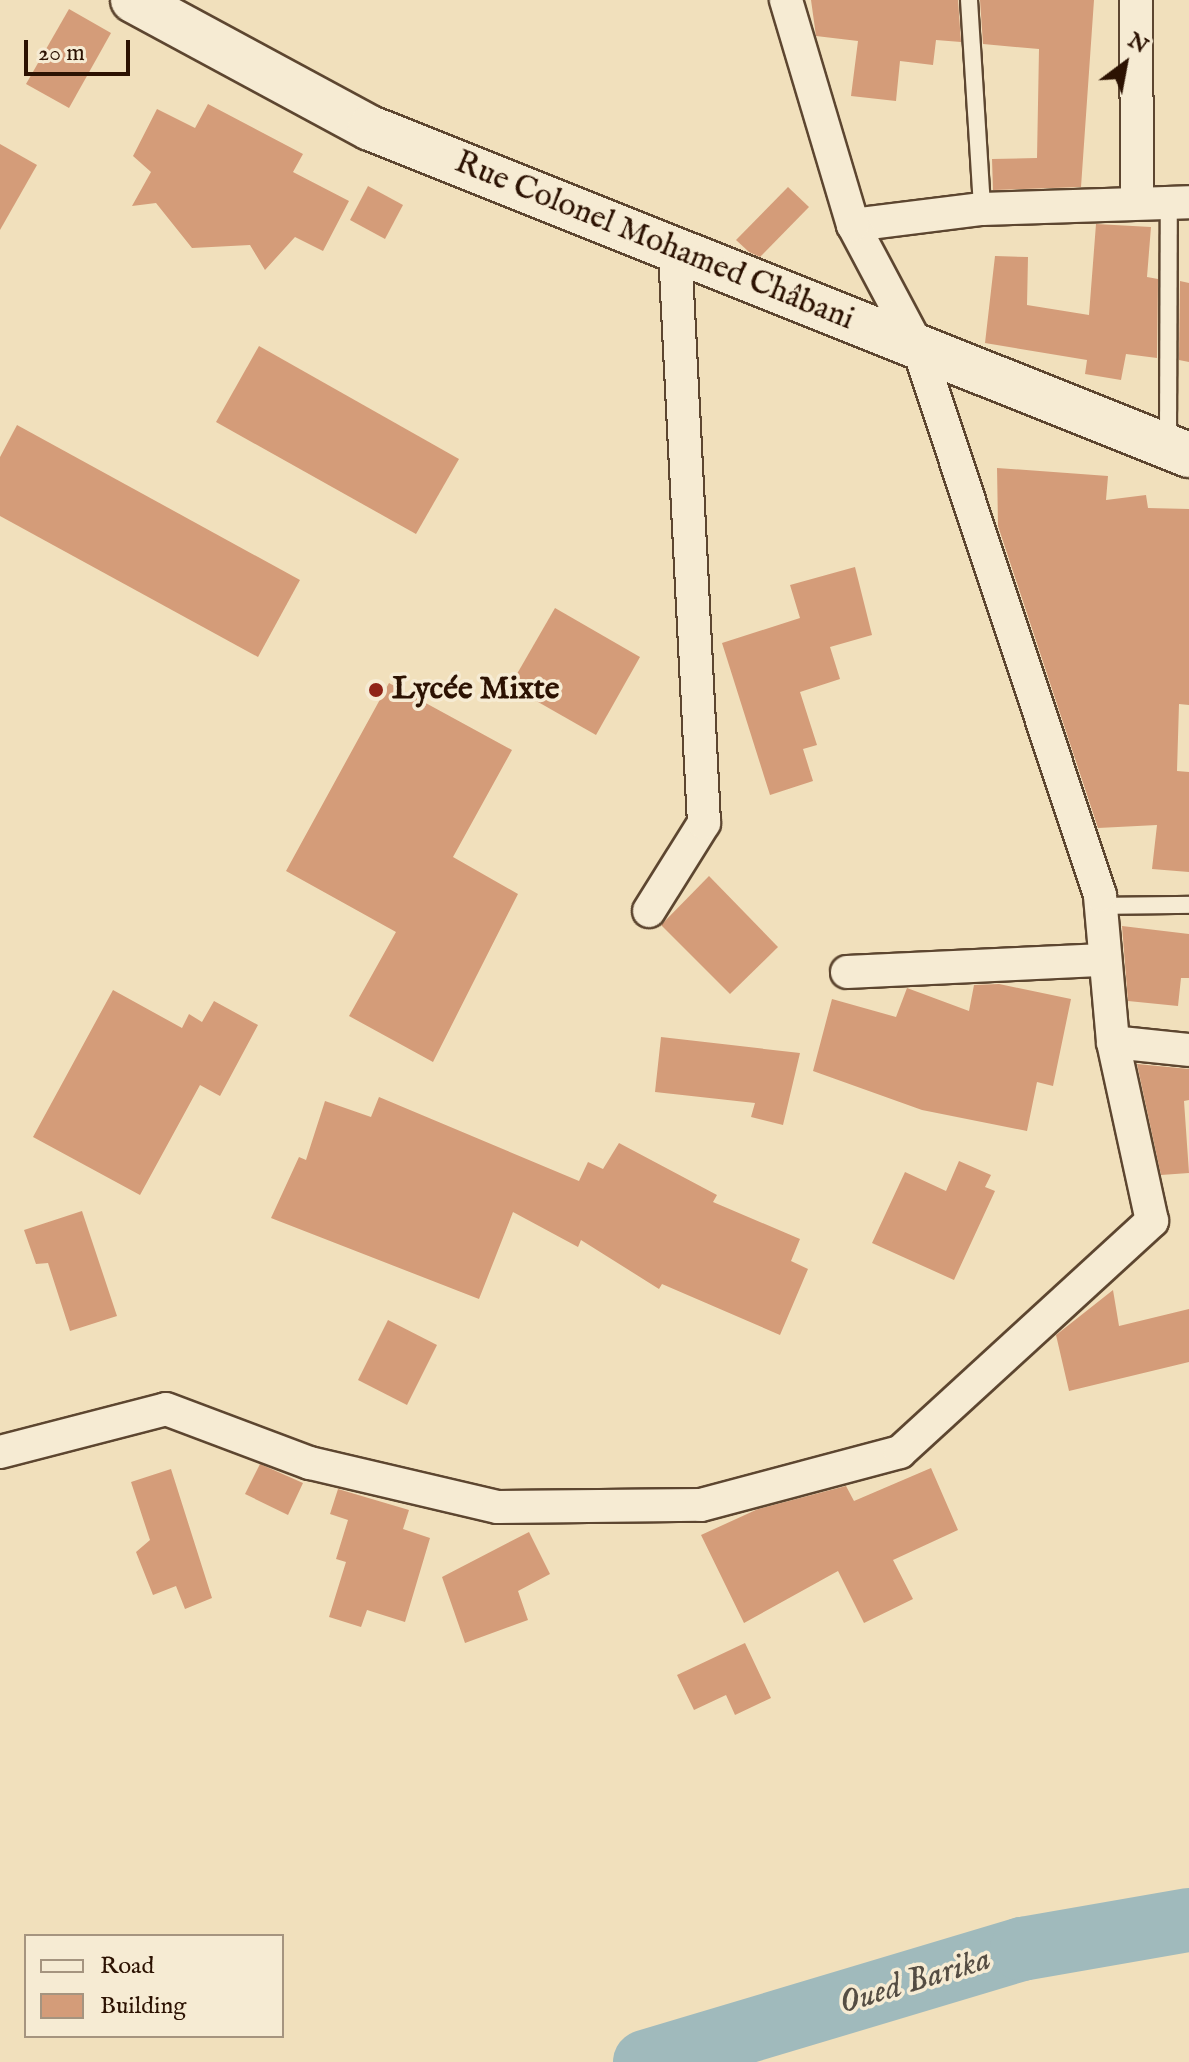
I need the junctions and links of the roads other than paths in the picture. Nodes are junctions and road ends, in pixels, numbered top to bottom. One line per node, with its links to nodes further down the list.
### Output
1 (133, 0): 8 (main road, Rue Colonel Mohamed Châbani)
2 (786, 0): 7 (street)
3 (969, 0): 6 (lane)
4 (1136, 0): 5 (street)
5 (1165, 203): 6 (street); 10 (lane)
6 (982, 209): 7 (street)
7 (853, 225): 9 (street)
8 (675, 250): 9 (main road, Rue Colonel Mohamed Châbani); 13 (street)
9 (918, 347): 10 (main road, Rue Colonel Mohamed Châbani); 12 (street)
10 (1178, 451)
11 (1189, 905): 12 (lane)
12 (1101, 906): 14 (street)
13 (649, 911)
14 (1104, 960): 15 (street); 16 (street)
15 (847, 972)
16 (1113, 1042): 17 (street); 18 (street)
17 (1189, 1050)
18 (0, 1452)

